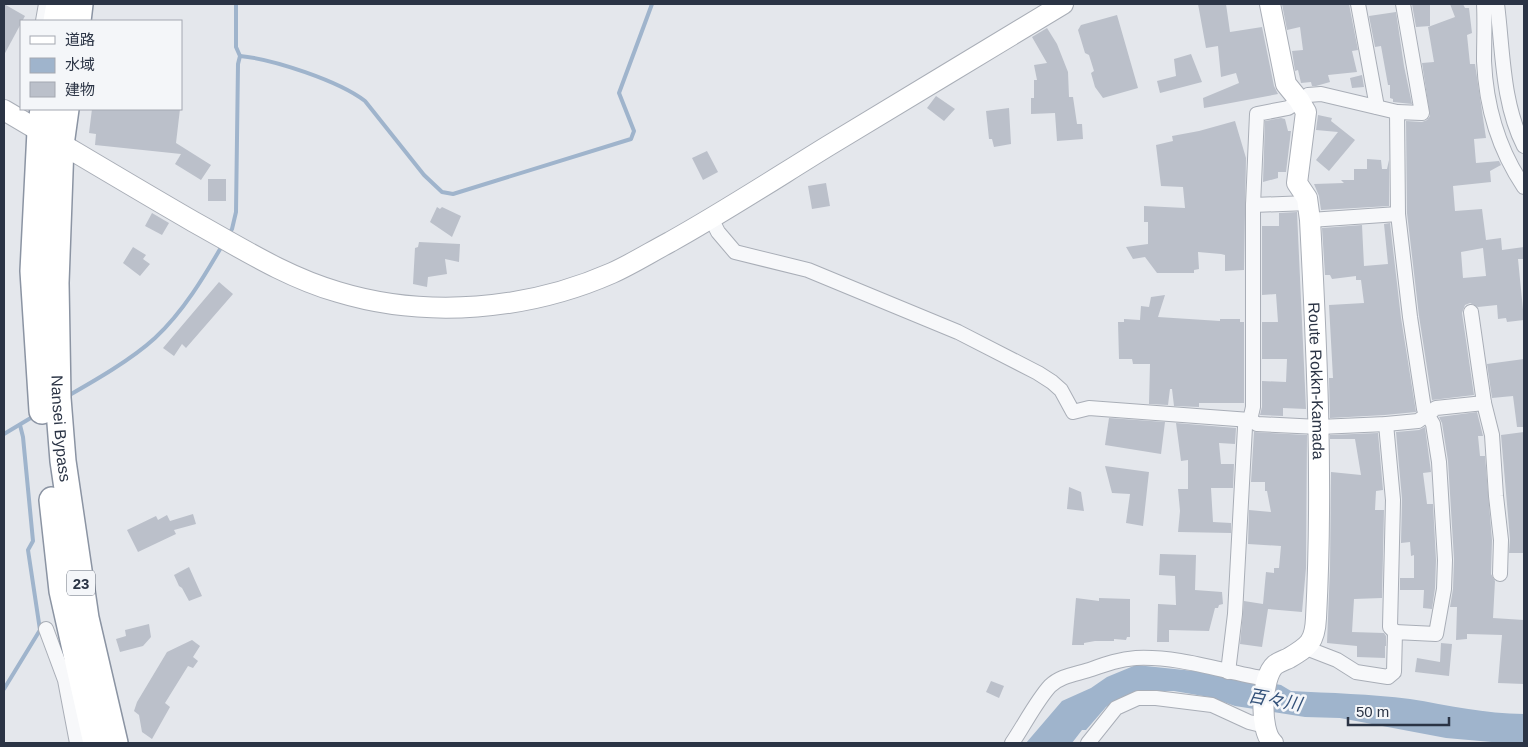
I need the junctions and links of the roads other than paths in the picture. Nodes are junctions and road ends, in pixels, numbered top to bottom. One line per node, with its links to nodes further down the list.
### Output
1 (46, 4): 10 (street)
2 (59, 4): 11 (highway)
3 (80, 4): 12 (highway)
4 (1063, 4): 25 (street)
5 (1270, 4): 13 (street, Route Rokkn-Kamada)
6 (1358, 4): 14 (street)
7 (1403, 4): 17 (street)
8 (1484, 4): 21 (street)
9 (1497, 4): 20 (street)
10 (43, 20)
11 (56, 20)
12 (78, 20)
13 (1299, 100): 14 (street); 22 (street); 23 (street, Route Rokkn-Kamada)
14 (1376, 106): 17 (street)
15 (4, 110): 18 (street)
16 (66, 110): 19 (highway, Nansei Bypass / 23)
17 (1397, 112): 24 (street)
18 (42, 120): 19 (street); 28 (highway, Nansei Bypass / 23)
19 (61, 145): 25 (street); 28 (highway, Nansei Bypass / 23)
20 (1524, 146)
21 (1524, 187)
22 (1253, 205): 23 (street); 30 (street)
23 (1309, 211): 24 (street); 32 (street, Route Rokkn-Kamada)
24 (1398, 214): 29 (street)
25 (711, 218): 30 (street)
26 (1471, 312): 27 (street)
27 (1484, 403): 29 (street); 33 (street)
28 (51, 412): 41 (highway, Nansei Bypass / 23); 42 (highway, Nansei Bypass / 23)
29 (1427, 414): 31 (street); 35 (street)
30 (1250, 420): 32 (street); 37 (street)
31 (1386, 424): 32 (street); 35 (street)
32 (1319, 427): 36 (street, Route Rokkn-Kamada)
33 (1500, 574)
34 (46, 629): 40 (street)
35 (1395, 632): 36 (street)
36 (1306, 648): 38 (street)
37 (1228, 672): 38 (street); 43 (street)
38 (1267, 679): 39 (street)
39 (1267, 729): 44 (street)
40 (77, 743)
41 (96, 743)
42 (115, 743)
43 (1012, 743)
44 (1088, 743)

